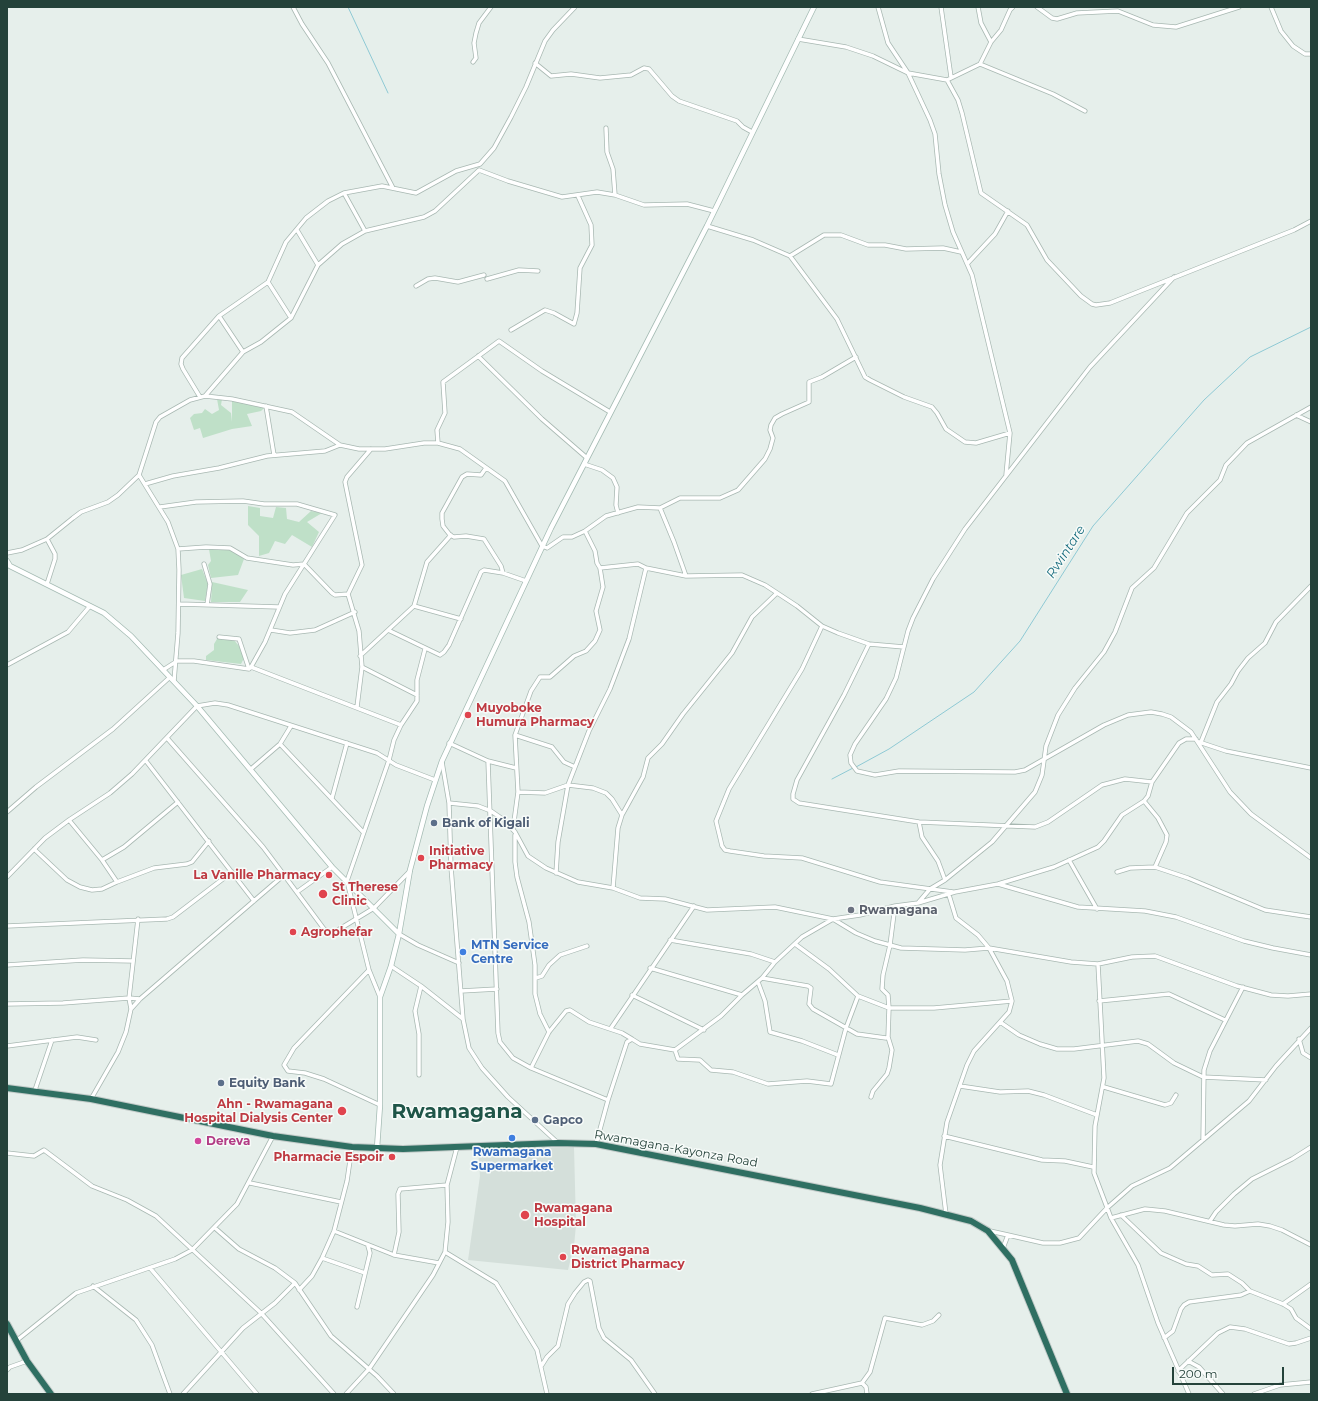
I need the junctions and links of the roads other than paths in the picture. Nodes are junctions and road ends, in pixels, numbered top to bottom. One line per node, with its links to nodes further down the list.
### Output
1 (294, 7): 24 (street)
2 (491, 7): 16 (street)
3 (575, 7): 17 (street)
4 (814, 7): 13 (main road)
5 (878, 7): 19 (street)
6 (941, 7): 20 (street)
7 (978, 7): 14 (street)
8 (1013, 7): 14 (street)
9 (1037, 7): 12 (street)
10 (1239, 7): 12 (street)
11 (1271, 7): 15 (street)
12 (1117, 9)
13 (798, 40): 19 (street); 23 (main road)
14 (991, 42): 18 (street)
15 (1311, 54)
16 (473, 62)
17 (535, 63): 23 (street); 24 (street)
18 (980, 64): 20 (street); 21 (street)
19 (908, 73): 20 (street); 34 (street)
20 (949, 78): 29 (street)
21 (1085, 111)
22 (606, 128): 26 (street)
23 (752, 132): 28 (main road)
24 (393, 188): 25 (street)
25 (344, 193): 32 (street); 33 (street)
26 (615, 195): 27 (street); 28 (street)
27 (578, 196): 33 (street); 46 (street)
28 (714, 210): 31 (main road)
29 (1008, 211): 36 (street); 40 (street)
30 (1310, 223): 40 (street)
31 (707, 226): 35 (street); 54 (main road)
32 (297, 230): 37 (street); 42 (street)
33 (365, 231): 37 (street)
34 (961, 252): 35 (street); 36 (street)
35 (790, 256): 49 (street)
36 (968, 264): 57 (street)
37 (318, 265): 45 (street)
38 (538, 271): 41 (street)
39 (484, 275): 43 (street)
40 (1174, 277): 66 (street)
41 (487, 279)
42 (268, 282): 44 (street); 45 (street)
43 (416, 286)
44 (219, 316): 47 (street); 51 (street)
45 (290, 318): 47 (street)
46 (511, 330)
47 (243, 352): 50 (street)
48 (478, 356): 54 (street); 58 (street); 62 (street)
49 (856, 357): 57 (street); 70 (street)
50 (205, 396): 51 (street); 52 (street)
51 (200, 397): 65 (street)
52 (266, 406): 59 (street); 61 (street)
53 (1311, 407): 55 (street)
54 (610, 412): 62 (main road)
55 (1296, 415): 56 (street); 129 (street)
56 (1311, 422)
57 (1010, 433): 66 (street)
58 (438, 443): 60 (street); 64 (street)
59 (340, 445): 60 (street); 61 (street)
60 (371, 449): 90 (street)
61 (274, 455): 67 (street)
62 (587, 458): 63 (main road)
63 (584, 464): 68 (main road); 71 (street)
64 (486, 468): 73 (street); 75 (street)
65 (139, 475): 67 (street); 74 (street)
66 (1006, 476): 103 (street)
67 (145, 484): 69 (street)
68 (568, 494): 75 (main road); 78 (street)
69 (160, 506): 76 (street); 80 (street)
70 (660, 508): 71 (street); 85 (street)
71 (618, 513): 72 (street)
72 (585, 531): 75 (street); 82 (street)
73 (451, 536): 84 (street); 94 (street)
74 (47, 539): 77 (street); 87 (street)
75 (542, 546): 78 (main road)
76 (178, 549): 80 (street); 91 (street)
77 (7, 553)
78 (536, 563): 86 (main road); 113 (street)
79 (204, 564): 92 (street)
80 (304, 564): 90 (street); 95 (street)
81 (8, 565): 87 (main road)
82 (600, 568): 83 (street); 119 (street)
83 (646, 568): 85 (street); 130 (street)
84 (503, 573): 86 (street); 97 (street)
85 (686, 576): 89 (street)
86 (526, 581): 113 (main road)
87 (47, 584): 93 (main road)
88 (1311, 586): 121 (street)
89 (777, 593): 98 (street); 144 (street)
90 (348, 594): 96 (street)
91 (179, 604): 92 (street); 106 (street)
92 (207, 605): 95 (street)
93 (90, 606): 107 (street); 110 (main road)
94 (414, 606): 97 (street); 100 (street)
95 (279, 607): 99 (street)
96 (355, 612): 99 (street); 105 (street)
97 (461, 619): 104 (street)
98 (822, 626): 102 (street); 168 (street)
99 (271, 630): 109 (street)
100 (388, 630): 104 (street); 105 (street)
101 (219, 636): 109 (street)
102 (869, 644): 103 (street); 146 (street)
103 (904, 647): 129 (street)
104 (425, 649): 114 (street)
105 (360, 656): 108 (street)
106 (177, 661): 109 (street); 110 (street); 112 (street)
107 (7, 666)
108 (362, 667): 114 (street); 116 (street)
109 (250, 668): 116 (street)
110 (163, 670): 111 (main road)
111 (169, 678): 112 (main road); 143 (street)
112 (174, 681): 115 (main road)
113 (474, 692): 123 (main road)
114 (417, 695): 117 (street)
115 (197, 706): 118 (street); 120 (street); 133 (main road)
116 (357, 707): 117 (street)
117 (401, 725): 126 (street)
118 (291, 726): 122 (street); 124 (street)
119 (514, 735): 130 (street); 131 (street)
120 (167, 738): 125 (street); 161 (street)
121 (1198, 741): 129 (street); 132 (street); 135 (street); 152 (street)
122 (347, 743): 126 (street); 138 (street)
123 (449, 743): 127 (street); 128 (main road)
124 (280, 744): 133 (street); 138 (street)
125 (146, 760): 140 (street); 145 (street)
126 (389, 760): 134 (street); 149 (street)
127 (488, 760): 131 (street); 142 (street)
128 (442, 761): 134 (main road); 141 (street)
129 (1042, 761): 147 (street)
130 (575, 767): 136 (street)
131 (516, 768): 137 (street)
132 (1311, 768)
133 (251, 769): 155 (main road)
134 (435, 780): 157 (main road)
135 (1152, 782): 139 (street); 147 (street)
136 (568, 785): 137 (street); 144 (street); 160 (street)
137 (518, 792): 148 (street)
138 (332, 798): 149 (street)
139 (1144, 801): 154 (street); 156 (street)
140 (178, 802): 150 (street); 153 (street)
141 (450, 803): 142 (street); 192 (street)
142 (491, 811): 148 (street); 203 (street)
143 (7, 812)
144 (622, 815): 167 (street)
145 (69, 820): 151 (street); 153 (street)
146 (919, 822): 147 (street); 163 (street)
147 (1004, 827): 163 (street)
148 (514, 831): 160 (street); 198 (street)
149 (363, 832): 164 (street)
150 (209, 841): 158 (street); 165 (street)
151 (34, 849): 162 (street); 165 (street)
152 (1311, 858)
153 (102, 860): 165 (street)
154 (1069, 860): 166 (street); 177 (street)
155 (332, 867): 164 (main road); 169 (street)
156 (1155, 867): 159 (street); 178 (street)
157 (410, 870): 176 (street); 183 (main road)
158 (232, 872): 172 (street); 179 (street)
159 (1117, 872)
160 (556, 873): 167 (street)
161 (284, 875): 169 (street); 172 (street)
162 (7, 877)
163 (946, 880): 168 (street)
164 (347, 881): 176 (main road); 181 (street)
165 (116, 882)
166 (998, 884): 170 (street); 177 (street)
167 (613, 888): 174 (street)
168 (930, 889): 170 (street); 173 (street)
169 (297, 892): 181 (street)
170 (954, 892): 171 (street)
171 (949, 895): 173 (street); 188 (street)
172 (254, 901): 211 (street)
173 (918, 903): 175 (street)
174 (694, 906): 180 (street); 184 (street)
175 (895, 906): 180 (street); 186 (street)
176 (374, 908): 181 (street); 183 (main road)
177 (1097, 909): 189 (street)
178 (1311, 917)
179 (138, 919): 182 (street); 190 (street)
180 (833, 919): 185 (street); 186 (street)
181 (356, 920): 197 (street)
182 (7, 926)
183 (399, 934): 192 (street); 195 (main road)
184 (670, 940): 191 (street); 196 (street)
185 (795, 944): 191 (street); 208 (street)
186 (890, 945): 188 (street); 215 (street)
187 (587, 946): 198 (street)
188 (989, 948): 193 (street); 212 (street)
189 (1311, 955)
190 (134, 960): 194 (street); 210 (street)
191 (775, 962): 199 (street)
192 (459, 964): 204 (street)
193 (1098, 964): 202 (street); 213 (street)
194 (7, 965)
195 (391, 966): 201 (street); 209 (main road)
196 (650, 968): 206 (street); 207 (street)
197 (369, 970): 209 (street); 247 (street)
198 (536, 978): 224 (street)
199 (762, 978): 200 (street); 221 (street)
200 (758, 982): 207 (street); 233 (street)
201 (421, 986): 217 (street); 236 (street)
202 (1243, 987): 205 (street); 218 (street)
203 (497, 989): 204 (street); 235 (street)
204 (461, 991): 217 (street)
205 (1311, 994)
206 (632, 995): 220 (street); 223 (street)
207 (742, 995): 223 (street)
208 (858, 996): 215 (street); 221 (street)
209 (380, 997): 247 (main road)
210 (129, 998): 211 (street); 214 (street); 216 (street)
211 (140, 999): 216 (street)
212 (1012, 1001): 215 (street); 219 (street)
213 (1099, 1001): 218 (street); 231 (street)
214 (7, 1004)
215 (890, 1008): 225 (street)
216 (131, 1009): 245 (street)
217 (463, 1019): 252 (street)
218 (1225, 1020): 237 (street)
219 (1000, 1022): 231 (street); 239 (street)
220 (611, 1028): 224 (street); 229 (street)
221 (846, 1028): 225 (street); 233 (street)
222 (1311, 1028): 226 (street)
223 (704, 1030): 232 (street)
224 (549, 1032): 235 (street)
225 (888, 1037): 244 (street)
226 (1300, 1039): 234 (street); 238 (street)
227 (52, 1040): 228 (street); 230 (street); 242 (street)
228 (96, 1040)
229 (632, 1040): 232 (street); 246 (street)
230 (7, 1046)
231 (1102, 1046): 237 (street); 240 (street)
232 (675, 1050): 233 (street)
233 (838, 1055)
234 (1311, 1058)
235 (531, 1068): 246 (street)
236 (419, 1075)
237 (1203, 1077): 238 (street); 251 (street)
238 (1266, 1080): 251 (street)
239 (960, 1086): 248 (street); 250 (street)
240 (1104, 1087): 243 (street); 248 (street)
241 (7, 1088): 242 (highway, Rwamagana-Kayonza Road)
242 (35, 1090): 245 (highway, Rwamagana-Kayonza Road)
243 (1176, 1095)
244 (871, 1098)
245 (91, 1099): 249 (highway, Rwamagana-Kayonza Road)
246 (608, 1100): 253 (street)
247 (380, 1105): 257 (main road)
248 (1097, 1115): 259 (street)
249 (273, 1136): 254 (highway, Rwamagana-Kayonza Road); 260 (street)
250 (944, 1136): 259 (street); 264 (street)
251 (1203, 1140): 263 (street)
252 (558, 1143): 253 (highway, Rwamagana-Kayonza Road); 255 (highway, Rwamagana-Kayonza Road)
253 (596, 1144): 264 (highway, Rwamagana-Kayonza Road)
254 (352, 1147): 257 (highway, Rwamagana-Kayonza Road); 262 (street)
255 (457, 1147): 257 (highway, Rwamagana-Kayonza Road); 261 (street)
256 (1311, 1147): 267 (street)
257 (377, 1148)
258 (7, 1152): 276 (street)
259 (1093, 1167): 263 (street)
260 (250, 1182): 262 (street); 268 (street)
261 (446, 1185): 277 (street); 279 (street)
262 (341, 1202): 269 (street)
263 (1107, 1208): 266 (street); 271 (street)
264 (946, 1214): 270 (highway, Rwamagana-Kayonza Road)
265 (1121, 1214): 266 (street); 267 (street); 288 (street)
266 (1111, 1218): 295 (street)
267 (1210, 1221): 273 (street)
268 (215, 1228): 276 (street); 284 (street)
269 (334, 1231): 272 (street); 280 (street)
270 (988, 1231): 271 (street); 274 (highway, Rwamagana-Kayonza Road)
271 (1008, 1235): 274 (street)
272 (368, 1246): 275 (street); 278 (street)
273 (1311, 1246)
274 (1003, 1248): 318 (highway, Rwamagana-Kayonza Road)
275 (377, 1249): 278 (street); 279 (street)
276 (192, 1250): 282 (street); 291 (street)
277 (445, 1252): 281 (street); 301 (street)
278 (370, 1253): 283 (street)
279 (394, 1255): 281 (street)
280 (322, 1258): 283 (street); 287 (street)
281 (439, 1263): 302 (street)
282 (150, 1268): 286 (street); 298 (street)
283 (366, 1273): 290 (street)
284 (295, 1283): 287 (street); 291 (street)
285 (1311, 1284): 289 (street)
286 (93, 1286): 297 (street); 308 (street)
287 (299, 1290): 302 (street)
288 (1250, 1291): 289 (street); 295 (street)
289 (1283, 1304): 294 (street)
290 (357, 1307)
291 (261, 1313): 298 (street); 311 (street)
292 (939, 1316): 306 (street)
293 (7, 1324): 297 (highway)
294 (1311, 1330)
295 (1164, 1338): 304 (street)
296 (1311, 1338): 300 (street)
297 (15, 1342): 299 (highway)
298 (222, 1352): 309 (street); 310 (street)
299 (27, 1361): 303 (street); 307 (highway)
300 (1188, 1361): 304 (street); 320 (street)
301 (542, 1365): 314 (street); 315 (street)
302 (369, 1369): 312 (street); 313 (street)
303 (7, 1370)
304 (1178, 1370): 319 (street)
305 (1311, 1382): 321 (street)
306 (862, 1383): 316 (street); 317 (street)
307 (51, 1394)
308 (170, 1394)
309 (183, 1394)
310 (256, 1394)
311 (334, 1394)
312 (346, 1394)
313 (394, 1394)
314 (547, 1394)
315 (655, 1394)
316 (812, 1394)
317 (867, 1394)
318 (1067, 1394)
319 (1189, 1394)
320 (1223, 1394)
321 (1254, 1394)

